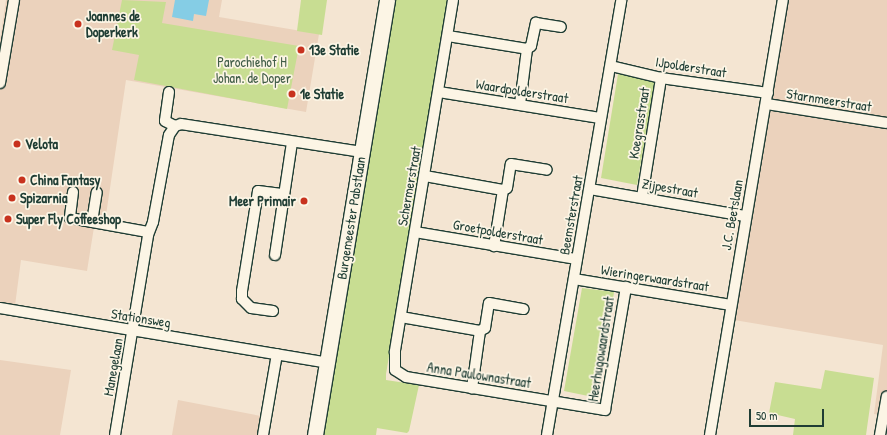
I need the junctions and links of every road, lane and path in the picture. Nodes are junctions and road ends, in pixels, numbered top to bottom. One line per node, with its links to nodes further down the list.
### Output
1 (14, 0): 11 (street)
2 (387, 0): 21 (street, Burgemeester Pabstlaan)
3 (453, 0): 7 (street, Schermerstraat)
4 (621, 0): 9 (street, Beemsterstraat)
5 (781, 0): 14 (street, J.C. Beetslaan)
6 (560, 27): 8 (street)
7 (448, 36): 8 (street); 13 (street, Schermerstraat)
8 (528, 49): 15 (street)
9 (610, 66): 10 (street, IJpolderstraat); 17 (street, Beemsterstraat)
10 (661, 78): 14 (street, IJpolderstraat); 29 (street, Koegrasstraat)
11 (0, 83)
12 (169, 92): 19 (street)
13 (439, 92): 15 (street, Waardpolderstraat); 23 (street, Schermerstraat)
14 (768, 93): 16 (street, J.C. Beetslaan)
15 (520, 104): 17 (street, Waardpolderstraat)
16 (767, 104): 18 (street, Starnmeerstraat); 30 (street, J.C. Beetslaan)
17 (600, 118): 24 (street, Beemsterstraat)
18 (887, 124)
19 (175, 126): 20 (street); 32 (street, Manegelaan)
20 (292, 142): 21 (street); 28 (street)
21 (362, 152): 47 (street, Burgemeester Pabstlaan)
22 (547, 170): 25 (street)
23 (425, 176): 25 (street); 33 (street, Schermerstraat)
24 (590, 189): 29 (street, Zijpestraat); 36 (street, Beemsterstraat)
25 (503, 190): 34 (street)
26 (73, 192): 31 (street)
27 (97, 192): 31 (street)
28 (284, 194): 35 (street); 42 (street)
29 (642, 197): 30 (street, Zijpestraat)
30 (745, 216): 39 (street, J.C. Beetslaan)
31 (92, 222): 32 (street)
32 (148, 232): 45 (street, Manegelaan)
33 (415, 232): 34 (street, Groetpolderstraat); 43 (street, Schermerstraat)
34 (494, 246): 36 (street, Groetpolderstraat)
35 (275, 255)
36 (577, 259): 37 (street, Beemsterstraat)
37 (574, 279): 38 (street, Wieringerwaardstraat); 51 (street, Beemsterstraat)
38 (626, 287): 39 (street, Wieringerwaardstraat); 51 (street, Heerhugowaardstraat)
39 (731, 305): 56 (street, J.C. Beetslaan)
40 (0, 308): 45 (street, Stationsweg)
41 (523, 309): 44 (street)
42 (273, 311)
43 (401, 317): 44 (street); 48 (street, Schermerstraat)
44 (480, 331): 49 (street)
45 (134, 332): 46 (street, Stationsweg); 52 (street, Manegelaan)
46 (278, 354): 47 (street, Stationsweg); 53 (street)
47 (327, 363): 54 (street, Burgemeester Pabstlaan)
48 (400, 374): 49 (street, Anna Paulownastraat)
49 (472, 388): 51 (street, Anna Paulownastraat)
50 (887, 397): 57 (street)
51 (553, 401): 55 (street, Beemsterstraat)
52 (115, 435)
53 (263, 435)
54 (315, 435)
55 (547, 435)
56 (710, 435)
57 (880, 435)

